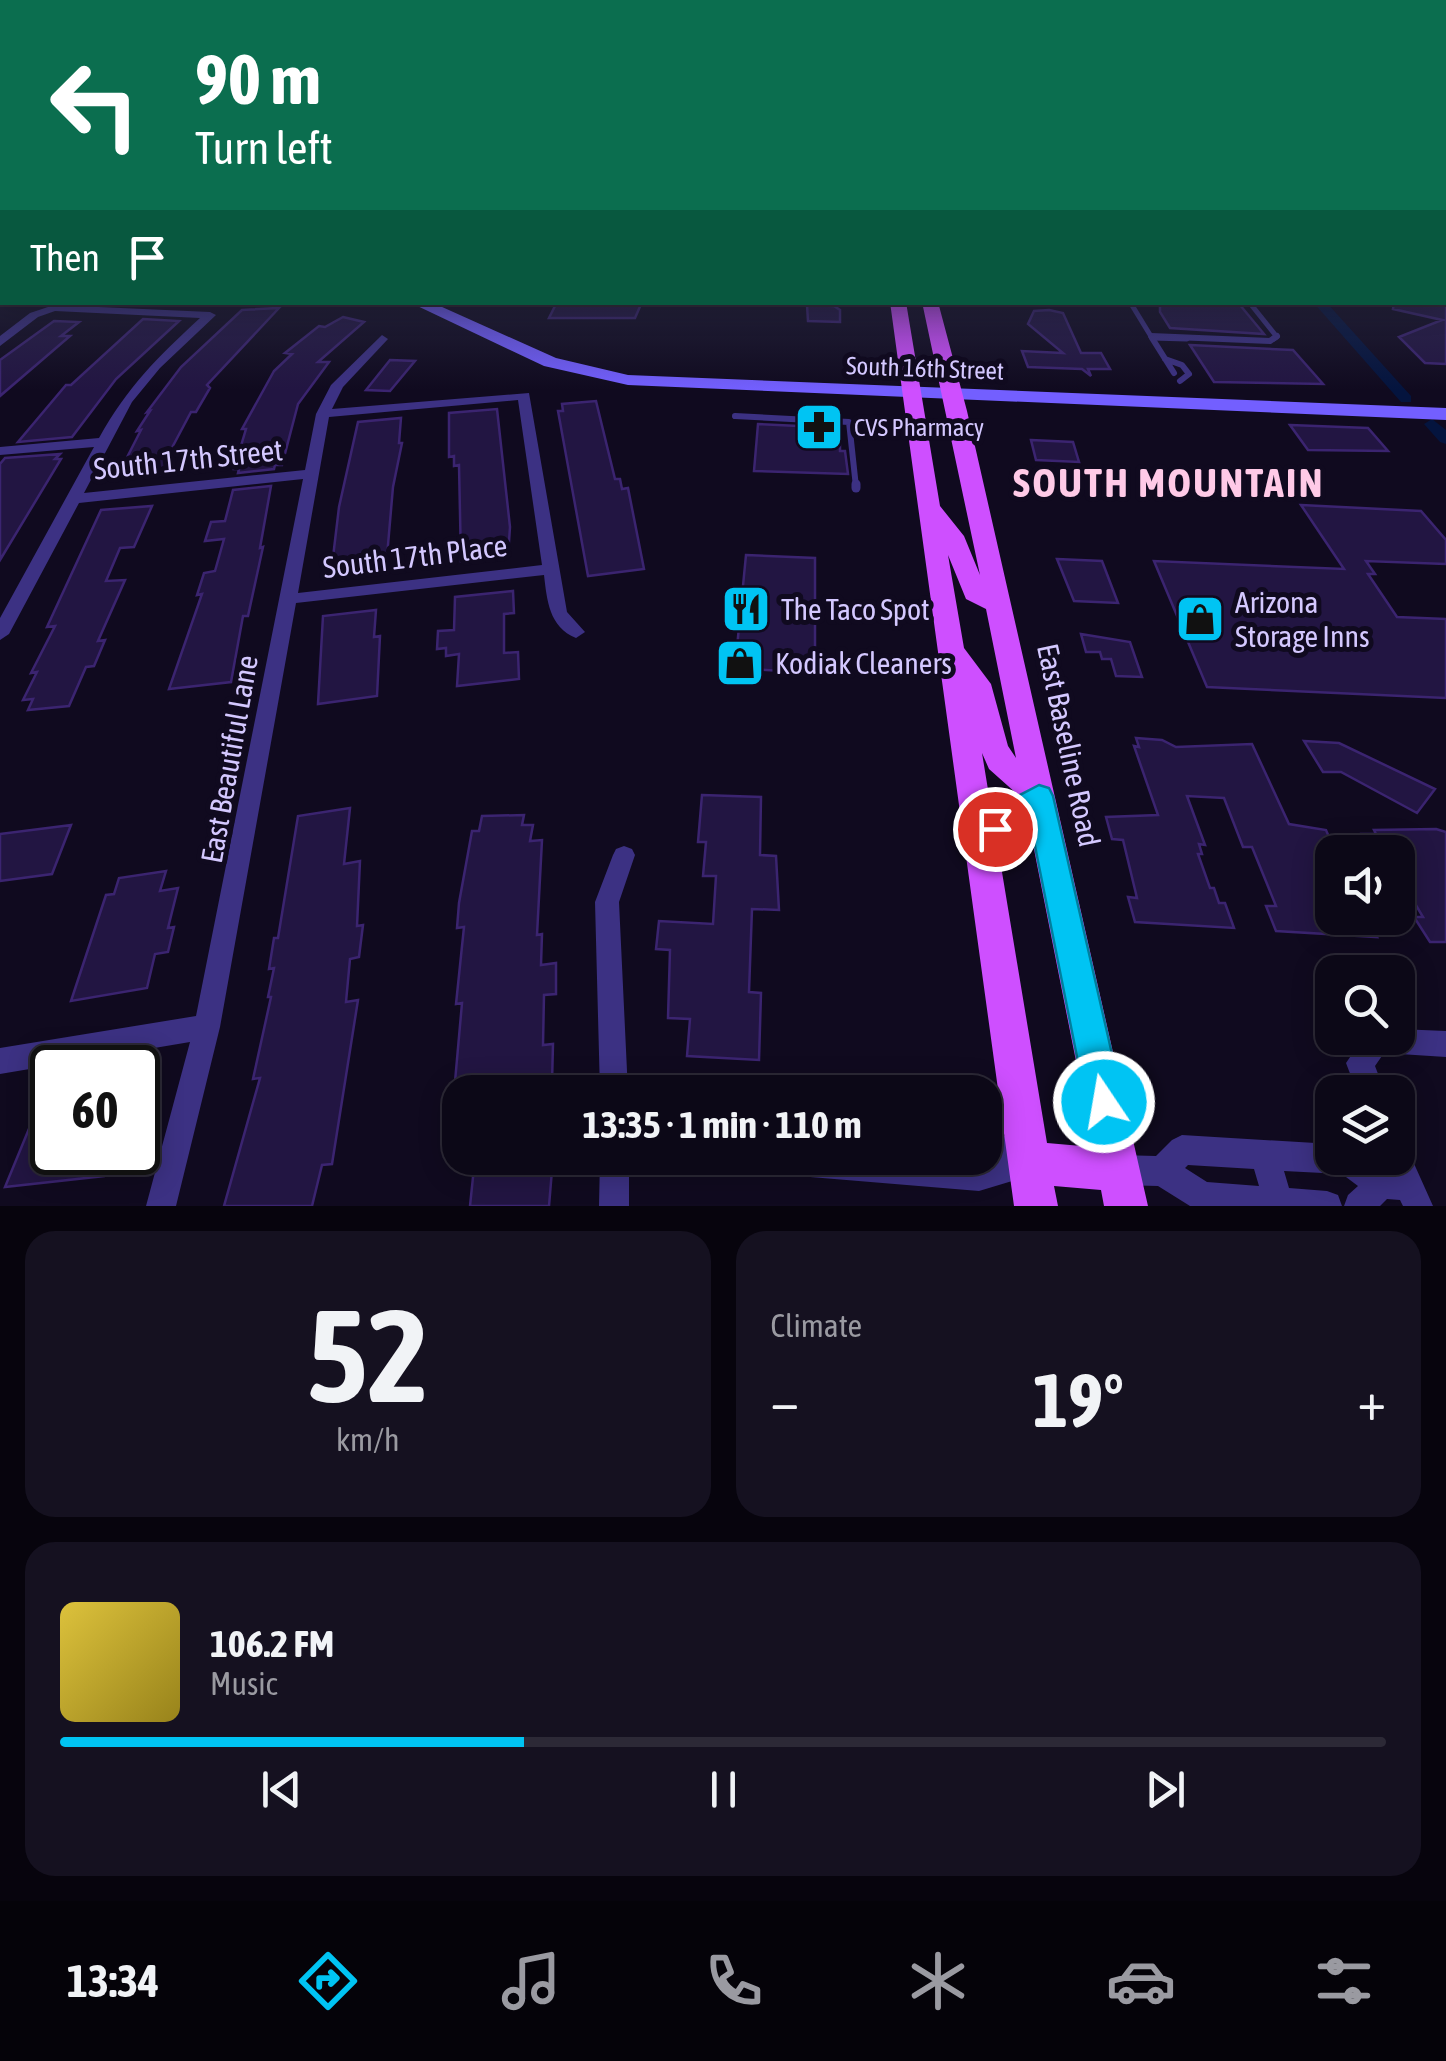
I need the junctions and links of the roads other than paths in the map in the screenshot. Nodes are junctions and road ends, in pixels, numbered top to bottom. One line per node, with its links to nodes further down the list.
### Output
1 (424, 305): 13 (main road, South 16th Street)
2 (898, 305): 13 (main road)
3 (931, 305): 14 (main road, East Baseline Road)
4 (1132, 305): 7 (lane)
5 (1251, 305): 7 (lane)
6 (148, 307): 9 (street); 18 (street)
7 (1152, 338): 10 (lane)
8 (382, 339): 16 (street, East Beautiful Lane)
9 (0, 342)
10 (1165, 359): 11 (lane); 12 (lane)
11 (1174, 373)
12 (1180, 381)
13 (913, 393): 14 (main road, South 16th Street); 23 (main road)
14 (953, 394): 15 (main road, South 16th Street); 26 (main road, East Baseline Road)
15 (1438, 413)
16 (324, 414): 20 (street, East Beautiful Lane); 24 (street)
17 (735, 416): 21 (lane)
18 (100, 442): 19 (street, South 17th Street); 22 (street)
19 (0, 451)
20 (310, 474): 22 (street, South 17th Street); 25 (street, East Beautiful Lane)
21 (856, 488)
22 (71, 499): 28 (street)
23 (930, 508): 26 (main road); 29 (main road)
24 (548, 569): 25 (street, South 17th Place); 27 (street)
25 (288, 599): 33 (street, East Beautiful Lane)
26 (997, 604): 30 (main road, East Baseline Road)
27 (576, 632)
28 (0, 634)
29 (950, 648): 30 (main road); 32 (main road)
30 (1039, 796): 32 (main road); 45 (main road, East Baseline Road)
31 (624, 855): 36 (street)
32 (983, 860): 40 (main road)
33 (207, 1027): 35 (street); 47 (street, East Beautiful Lane)
34 (1446, 1044): 37 (street)
35 (0, 1061)
36 (613, 1075)
37 (1365, 1075)
38 (1002, 1149): 40 (street)
39 (1264, 1155): 42 (street); 44 (street); 46 (street)
40 (1030, 1163): 41 (street); 45 (main road); 49 (main road)
41 (1002, 1170)
42 (1162, 1171): 45 (street); 46 (street)
43 (615, 1175): 48 (street)
44 (1401, 1183): 51 (street)
45 (1122, 1188)
46 (1279, 1204): 50 (street)
47 (161, 1206)
48 (614, 1206)
49 (1036, 1206)
50 (1327, 1206)
51 (1359, 1206)

